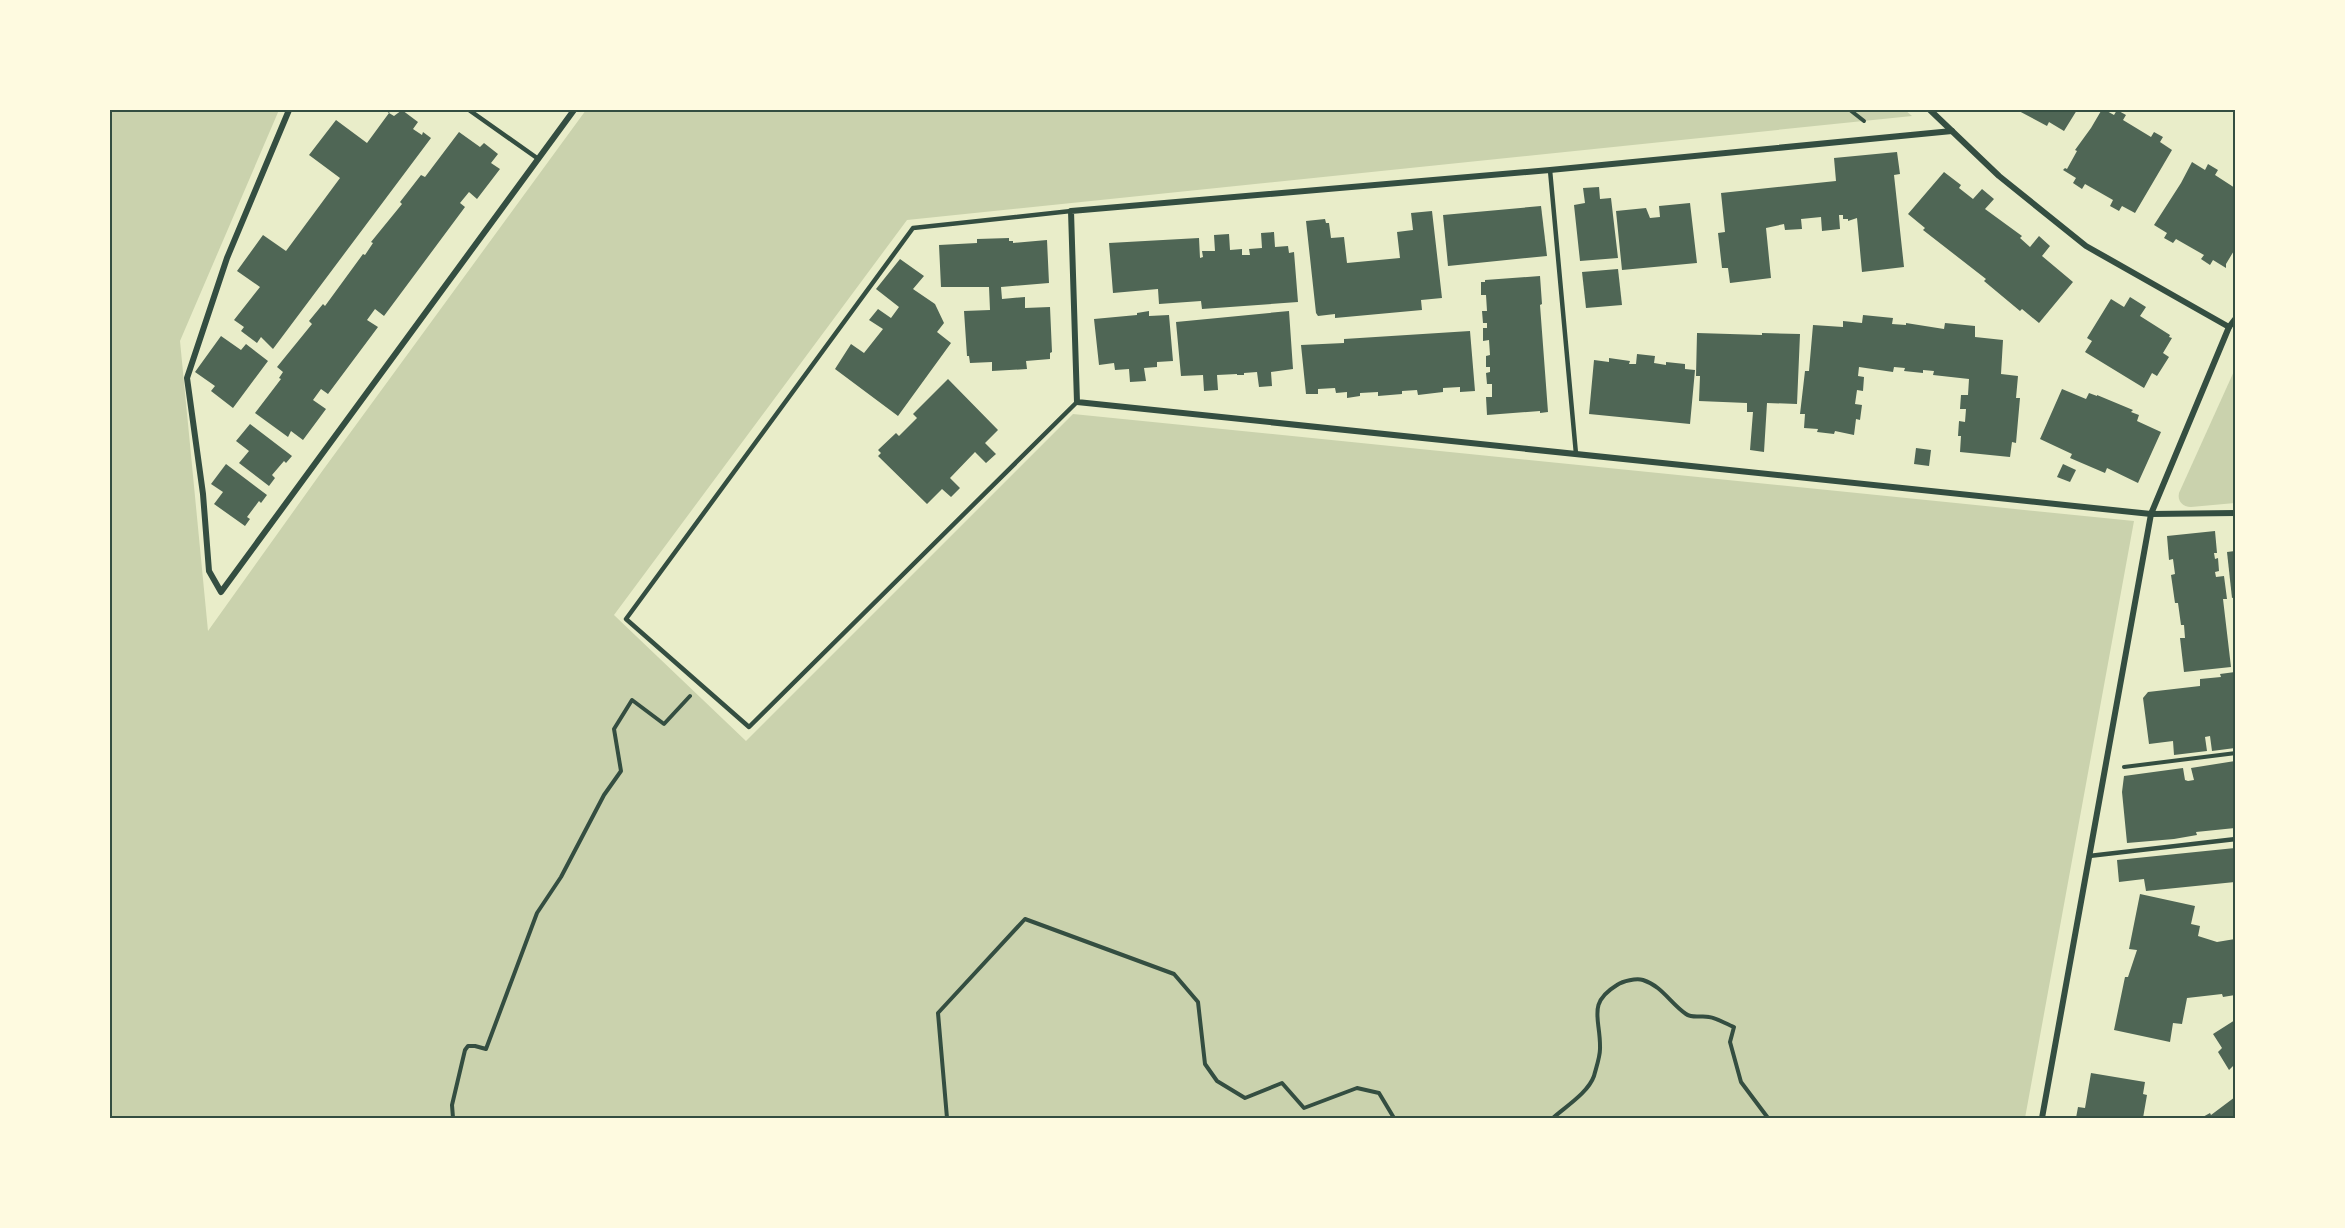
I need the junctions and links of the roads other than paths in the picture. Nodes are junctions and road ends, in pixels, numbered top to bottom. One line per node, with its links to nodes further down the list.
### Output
1 (289, 110): 6 (street)
2 (469, 110): 6 (lane)
3 (574, 110): 6 (street)
4 (1930, 110): 5 (street)
5 (1952, 131): 7 (street); 10 (street)
6 (537, 158)
7 (1550, 170): 8 (street); 12 (lane)
8 (1071, 211): 11 (street); 11 (lane)
9 (2235, 318): 10 (street)
10 (2229, 327): 14 (street)
11 (1077, 402): 12 (street)
12 (1576, 454): 14 (street)
13 (2235, 513): 14 (street)
14 (2151, 514): 16 (street)
15 (2235, 839): 16 (lane)
16 (2090, 856): 17 (street)
17 (2042, 1119)

